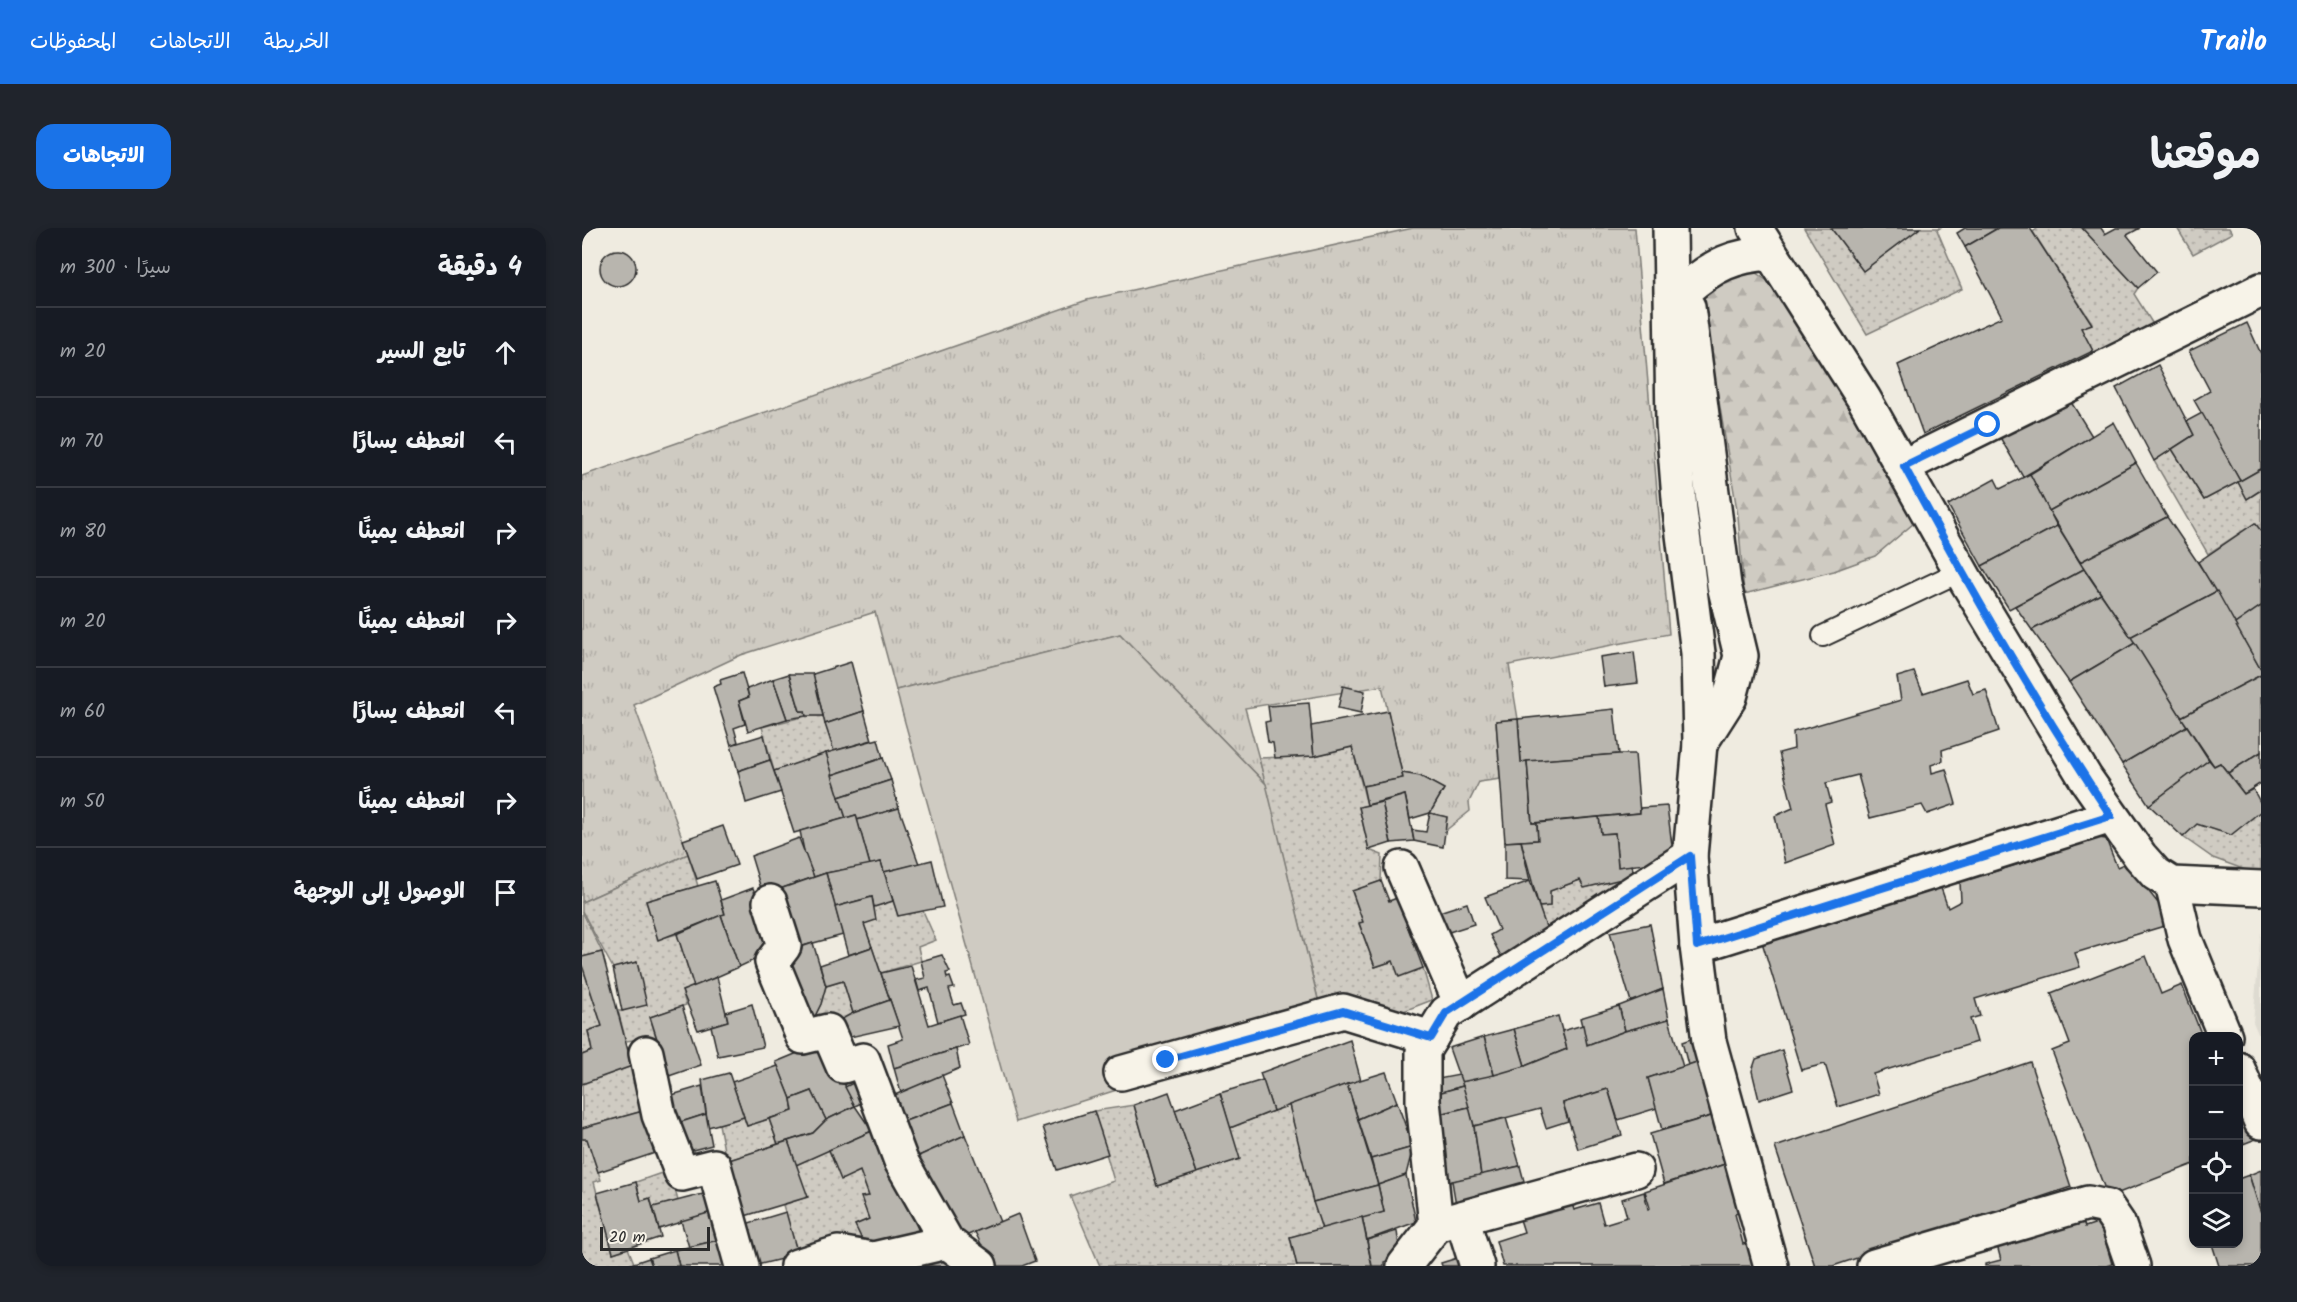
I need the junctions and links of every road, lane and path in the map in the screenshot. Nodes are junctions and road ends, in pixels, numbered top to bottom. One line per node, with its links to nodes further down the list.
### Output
1 (1670, 228): 9 (street)
2 (1683, 228): 4 (street)
3 (1763, 241): 4 (street); 6 (street)
4 (1686, 288): 9 (street)
5 (2261, 290): 6 (street)
6 (1904, 466): 7 (street)
7 (1961, 571): 8 (lane); 10 (street)
8 (1823, 636)
9 (1700, 744): 11 (street)
10 (2111, 816): 13 (street); 16 (street)
11 (1690, 856): 16 (street); 17 (street)
12 (1402, 868): 17 (street)
13 (2172, 884): 14 (street); 18 (street)
14 (2261, 888)
15 (770, 902): 26 (street)
16 (1697, 946): 32 (street)
17 (1461, 1004): 19 (street)
18 (2223, 1032)
19 (1431, 1038): 21 (street); 25 (street)
20 (646, 1053): 27 (street)
21 (1121, 1072)
22 (2243, 1081): 23 (street)
23 (2261, 1122)
24 (1636, 1170): 25 (street)
25 (1449, 1221): 30 (street); 31 (street)
26 (948, 1242): 28 (street); 29 (street)
27 (742, 1266)
28 (797, 1266)
29 (980, 1266)
30 (1404, 1266)
31 (1477, 1266)
32 (1771, 1266)
33 (1874, 1266): 34 (street)
34 (2133, 1266)

